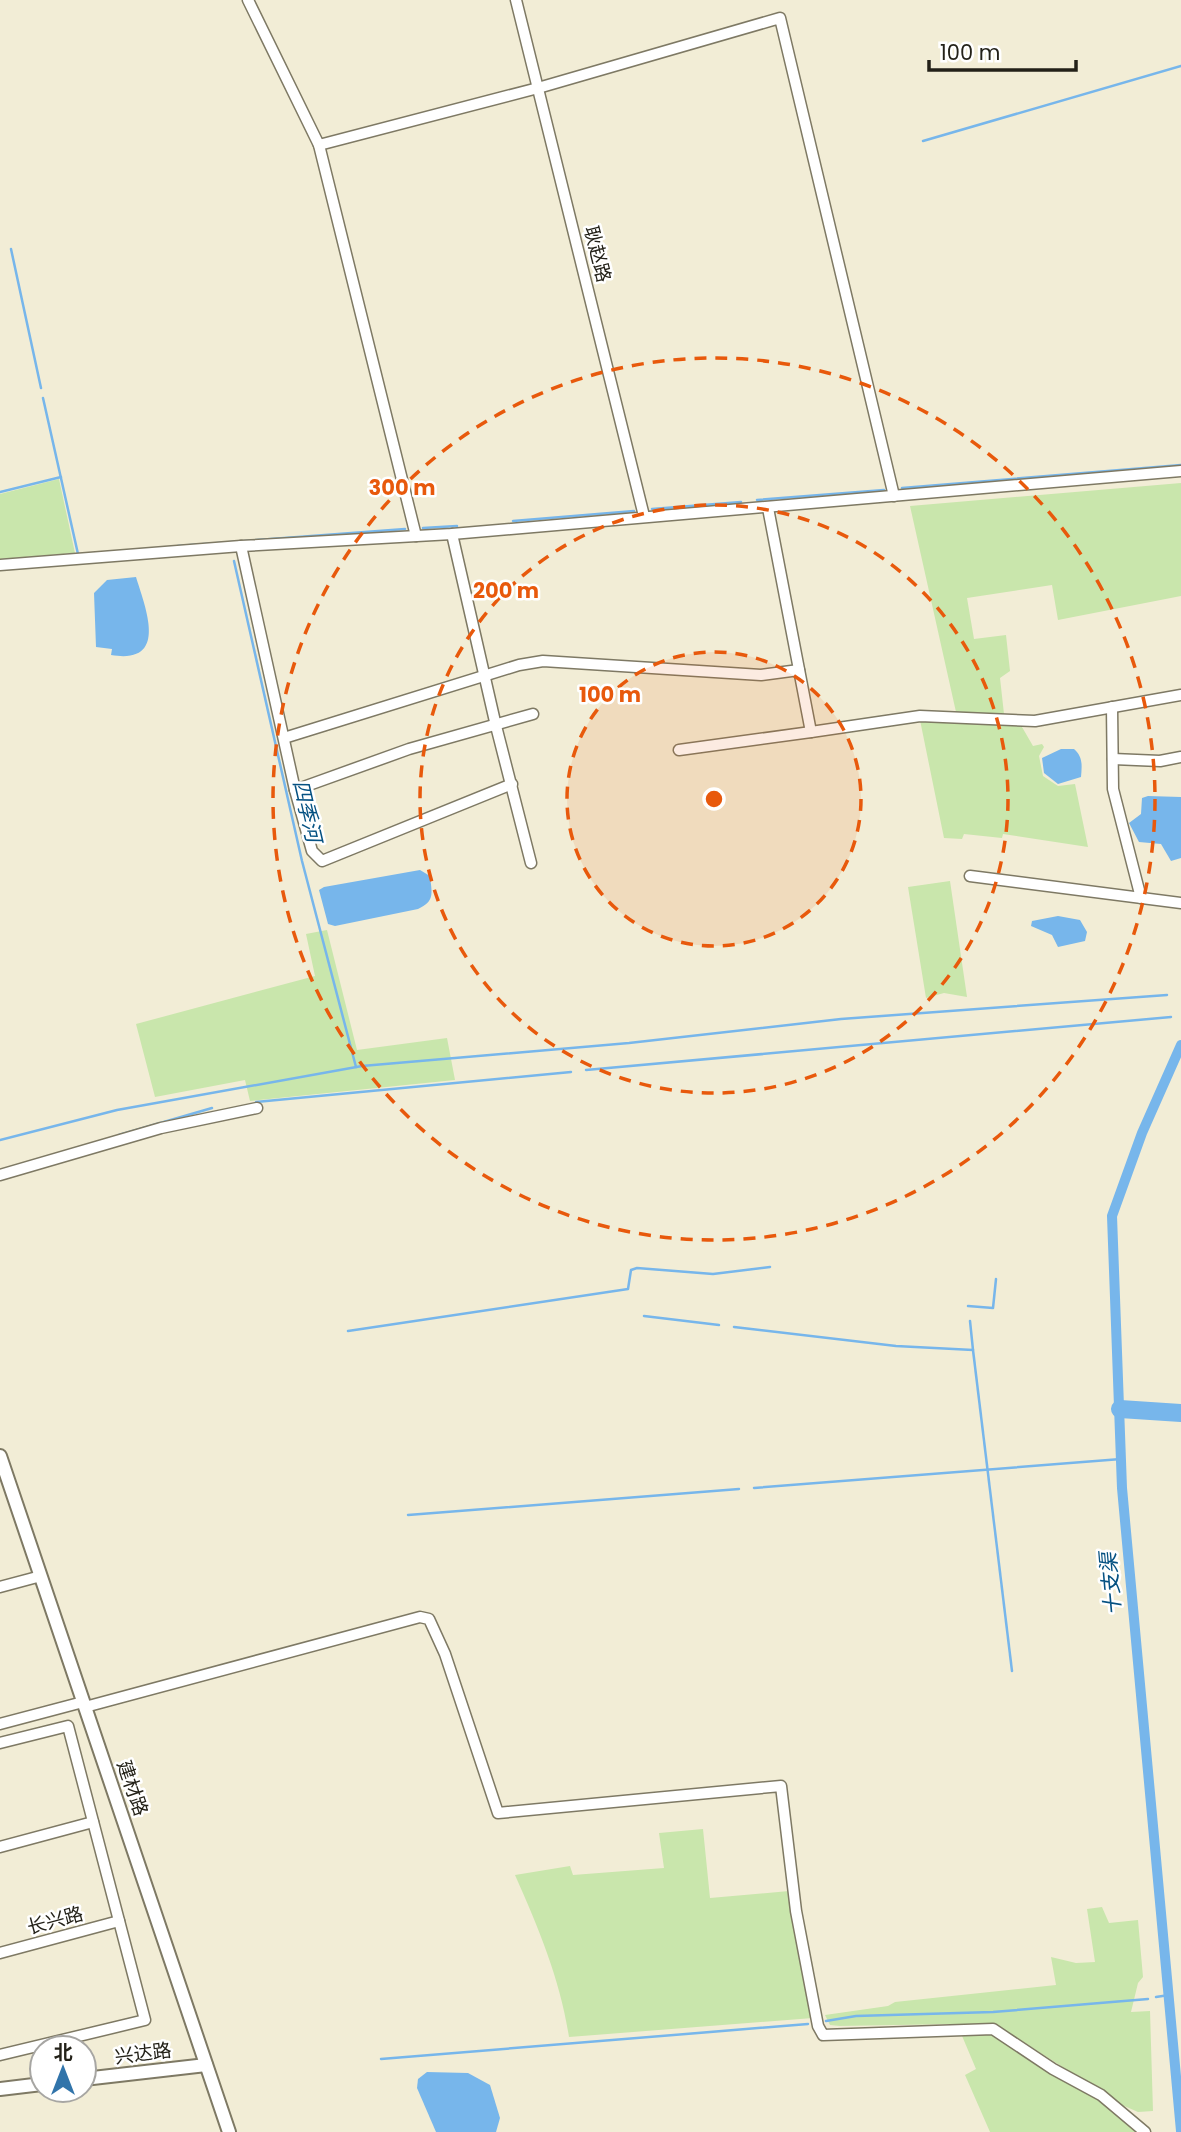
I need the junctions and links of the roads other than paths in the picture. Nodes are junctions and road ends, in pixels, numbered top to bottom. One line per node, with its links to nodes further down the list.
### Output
1 (248, 0): 4 (street)
2 (516, 0): 3 (street, 耿赵路)
3 (538, 88): 4 (street); 6 (street); 8 (street, 耿赵路)
4 (319, 145): 10 (street)
5 (1181, 471): 6 (street)
6 (894, 496): 7 (street)
7 (768, 508): 8 (street); 13 (street)
8 (645, 516): 9 (street)
9 (452, 534): 10 (street); 14 (street)
10 (416, 536): 11 (street)
11 (241, 546): 12 (street); 20 (street)
12 (0, 565)
13 (799, 670): 14 (street); 19 (street)
14 (485, 677): 18 (street); 20 (street)
15 (1181, 695): 16 (street)
16 (1112, 707): 19 (street); 23 (street)
17 (533, 714): 18 (street)
18 (496, 726): 24 (street); 25 (street)
19 (811, 732): 21 (street)
20 (285, 738): 25 (street)
21 (679, 750)
22 (1181, 757): 23 (street)
23 (1113, 759): 28 (street)
24 (512, 784): 25 (street); 26 (street)
25 (295, 790)
26 (531, 863)
27 (970, 877): 28 (street)
28 (1141, 898): 29 (street)
29 (1181, 903)
30 (257, 1108): 31 (street)
31 (0, 1175)
32 (0, 1456): 33 (street, 建材路)
33 (2, 1471): 34 (street, 建材路)
34 (41, 1576): 35 (street); 36 (street, 建材路)
35 (0, 1587)
36 (84, 1704): 37 (street); 44 (street, 建材路); 49 (street)
37 (0, 1724)
38 (0, 1743): 39 (street)
39 (93, 1822): 40 (street); 41 (street)
40 (0, 1847)
41 (119, 1921): 42 (street, 长兴路); 43 (street)
42 (0, 1953)
43 (0, 2054)
44 (206, 2065): 45 (street, 兴达路); 48 (street, 建材路)
45 (98, 2077)
46 (28, 2086): 47 (street)
47 (0, 2089)
48 (229, 2132)
49 (1145, 2132)

